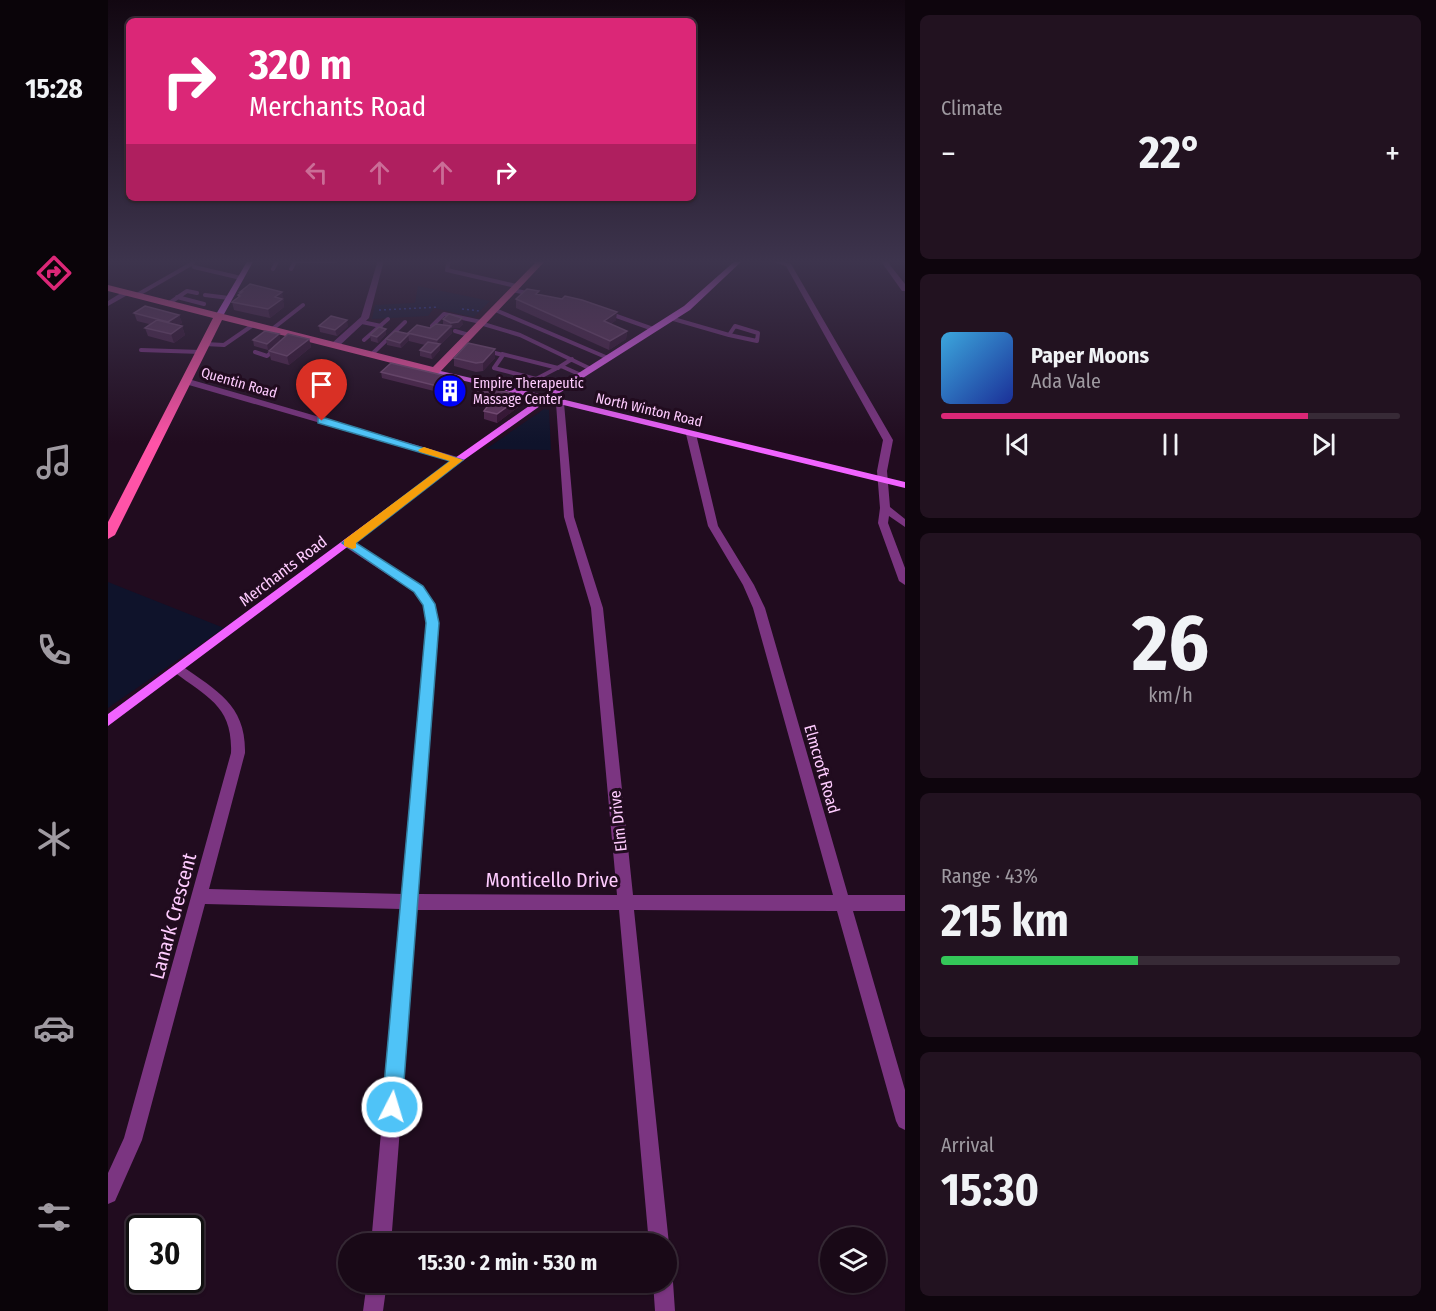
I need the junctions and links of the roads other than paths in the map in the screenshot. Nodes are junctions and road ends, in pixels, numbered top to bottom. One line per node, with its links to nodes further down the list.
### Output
1 (216, 321): 26 (main road)
2 (239, 321): 15 (main road, North Winton Road)
3 (282, 321): 19 (lane)
4 (386, 321): 16 (lane)
5 (437, 321): 17 (lane)
6 (476, 321): 14 (lane)
7 (522, 321): 32 (lane)
8 (630, 321): 18 (lane)
9 (665, 321): 18 (street, Merchants Road)
10 (680, 321): 22 (lane)
11 (821, 321): 43 (street)
12 (362, 322): 16 (lane); 25 (street)
13 (405, 322): 31 (lane)
14 (480, 322): 21 (main road); 33 (lane)
15 (253, 325): 19 (main road, North Winton Road); 26 (lane)
16 (381, 326): 23 (lane)
17 (440, 328)
18 (653, 329): 32 (street, Merchants Road)
19 (271, 330): 25 (main road, North Winton Road)
20 (455, 331): 21 (lane)
21 (469, 335): 36 (main road)
22 (729, 336): 22 (lane)
23 (364, 340)
24 (280, 345): 29 (lane)
25 (335, 345): 31 (main road, North Winton Road)
26 (203, 348): 28 (lane); 38 (main road)
27 (478, 349): 30 (lane)
28 (141, 350)
29 (255, 352)
30 (502, 354): 34 (lane); 34 (lane)
31 (371, 355): 36 (main road, North Winton Road)
32 (608, 358): 35 (street, Merchants Road)
33 (572, 359): 34 (lane); 35 (lane)
34 (560, 367): 37 (lane)
35 (591, 369): 37 (street, Merchants Road)
36 (435, 371): 39 (street, North Winton Road)
37 (581, 375): 39 (street, Merchants Road)
38 (185, 381): 42 (street, Quentin Road); 47 (main road)
39 (544, 399): 40 (street, North Winton Road); 42 (street, Merchants Road)
40 (560, 403): 41 (street, North Winton Road); 53 (street, Elm Drive)
41 (691, 434): 43 (street, North Winton Road); 55 (street, Elmcroft Road)
42 (458, 460): 48 (street, Merchants Road)
43 (882, 479): 44 (street, North Winton Road); 45 (street)
44 (905, 485)
45 (885, 508): 46 (street); 49 (street)
46 (905, 524)
47 (108, 535)
48 (348, 543): 50 (street, Merchants Road); 54 (street)
49 (905, 581)
50 (178, 669): 51 (street, Merchants Road); 52 (street, Lanark Crescent)
51 (108, 721)
52 (200, 896): 54 (street, Monticello Drive); 58 (street, Lanark Crescent)
53 (626, 901): 54 (street, Monticello Drive); 55 (street, Monticello Drive); 60 (street, Elm Drive)
54 (409, 902): 59 (street)
55 (842, 902): 56 (street, Monticello Drive); 57 (street, Elmcroft Road)
56 (905, 903)
57 (905, 1121)
58 (108, 1194)
59 (382, 1233)
60 (658, 1233)
61 (375, 1293): 63 (street)
62 (664, 1293): 64 (street)
63 (373, 1311)
64 (665, 1311)

